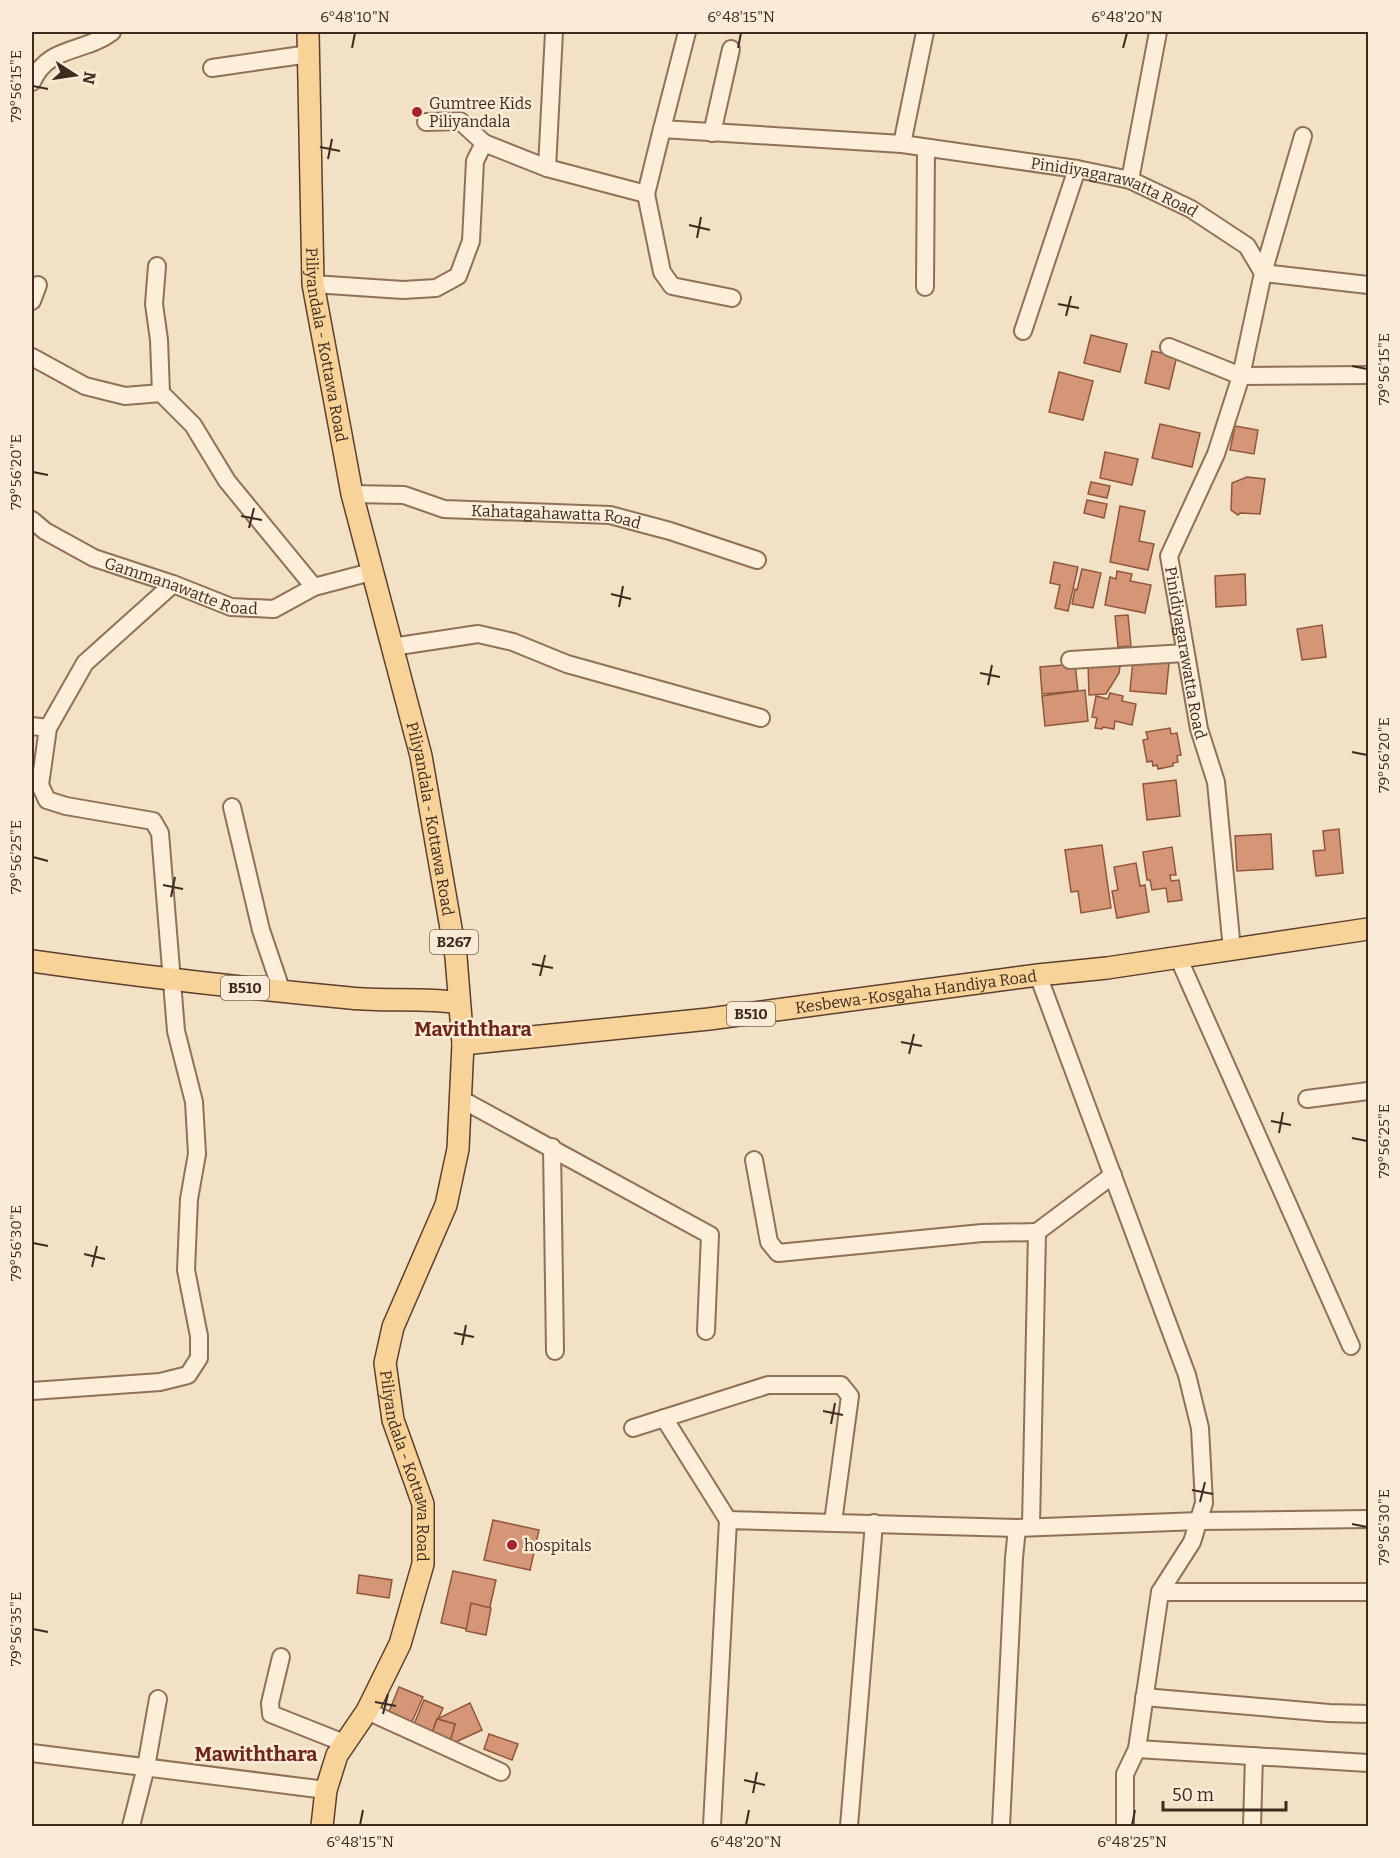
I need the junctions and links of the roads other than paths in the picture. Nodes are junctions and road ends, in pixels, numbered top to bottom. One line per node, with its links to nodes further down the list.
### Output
1 (112, 32): 10 (street)
2 (308, 32): 8 (main road, Piliyandala - Kottawa Road / B267)
3 (554, 32): 18 (street)
4 (687, 32): 12 (street)
5 (925, 32): 16 (street)
6 (1158, 32): 20 (street)
7 (732, 49): 13 (street)
8 (309, 54): 9 (street); 24 (main road, Piliyandala - Kottawa Road / B267)
9 (213, 68)
10 (32, 82)
11 (426, 122): 15 (street)
12 (662, 129): 13 (street, Pinidiyagarawatta Road); 21 (street)
13 (712, 133): 16 (street, Pinidiyagarawatta Road)
14 (1303, 135): 23 (street)
15 (484, 143): 18 (street); 24 (street)
16 (902, 144): 17 (street, Pinidiyagarawatta Road)
17 (926, 148): 19 (street, Pinidiyagarawatta Road); 26 (street)
18 (547, 168): 21 (street)
19 (1077, 169): 20 (street, Pinidiyagarawatta Road); 28 (street)
20 (1130, 180): 23 (street, Pinidiyagarawatta Road)
21 (646, 194): 27 (street)
22 (157, 266): 33 (street)
23 (1263, 273): 25 (street); 32 (street, Pinidiyagarawatta Road)
24 (313, 284): 34 (main road, Piliyandala - Kottawa Road / B267)
25 (1368, 285)
26 (925, 286)
27 (732, 298)
28 (1023, 331)
29 (1169, 347): 32 (street)
30 (32, 357): 33 (street)
31 (1368, 375): 32 (street)
32 (1241, 376): 41 (street, Pinidiyagarawatta Road)
33 (161, 393): 39 (street)
34 (352, 494): 36 (street, Kahatagahawatta Road); 37 (main road, Piliyandala - Kottawa Road / B267)
35 (32, 520): 38 (street, Gammanawatte Road)
36 (758, 560)
37 (371, 572): 39 (street, Gammanawatte Road); 40 (main road, Piliyandala - Kottawa Road / B267)
38 (173, 584): 39 (street, Gammanawatte Road); 44 (street)
39 (314, 587)
40 (392, 647): 43 (street); 53 (main road, Piliyandala - Kottawa Road / B267)
41 (1185, 653): 42 (street); 47 (street, Pinidiyagarawatta Road)
42 (1070, 660)
43 (761, 718)
44 (40, 727): 51 (street)
45 (232, 807): 52 (street)
46 (1368, 929): 47 (main road, Kesbewa-Kosgaha Handiya Road / B510)
47 (1233, 950): 48 (main road, Kesbewa-Kosgaha Handiya Road / B510)
48 (1178, 957): 50 (main road, Kesbewa-Kosgaha Handiya Road / B510); 63 (street)
49 (32, 961): 51 (main road, B510)
50 (1038, 975): 54 (main road, Kesbewa-Kosgaha Handiya Road / B510); 60 (street)
51 (172, 981): 52 (main road, B510); 65 (street)
52 (282, 992): 53 (main road, B510)
53 (459, 1003): 54 (main road, Piliyandala - Kottawa Road / B267)
54 (463, 1044): 56 (main road, Piliyandala - Kottawa Road / B267)
55 (1368, 1091): 57 (street)
56 (459, 1098): 58 (street); 79 (main road, Piliyandala - Kottawa Road / B267)
57 (1307, 1099)
58 (552, 1147): 62 (street); 64 (street)
59 (754, 1160): 61 (street)
60 (1113, 1175): 61 (street); 70 (street)
61 (1037, 1232): 73 (street)
62 (706, 1330)
63 (1351, 1346)
64 (555, 1351)
65 (32, 1391)
66 (664, 1418): 67 (street); 69 (street); 71 (street)
67 (633, 1428)
68 (1368, 1519): 70 (street)
69 (728, 1520): 71 (street); 91 (street)
70 (1198, 1521): 73 (street); 74 (street)
71 (833, 1522): 72 (street)
72 (874, 1523): 73 (street); 92 (street)
73 (1024, 1527): 93 (street)
74 (1160, 1592): 75 (street); 77 (street)
75 (1368, 1592)
76 (281, 1657): 81 (street)
77 (1144, 1697): 80 (street); 82 (street)
78 (158, 1699): 86 (street)
79 (367, 1711): 81 (main road, Piliyandala - Kottawa Road / B267); 87 (street)
80 (1368, 1714)
81 (344, 1743): 88 (main road, Piliyandala - Kottawa Road / B267)
82 (1137, 1749): 84 (street); 94 (street)
83 (32, 1753): 86 (street)
84 (1254, 1756): 85 (street); 95 (street)
85 (1368, 1763)
86 (146, 1767): 88 (street); 89 (street)
87 (501, 1772)
88 (326, 1790): 90 (main road, Piliyandala - Kottawa Road / B267)
89 (131, 1827)
90 (322, 1827)
91 (712, 1827)
92 (849, 1827)
93 (1001, 1827)
94 (1125, 1827)
95 (1252, 1827)

